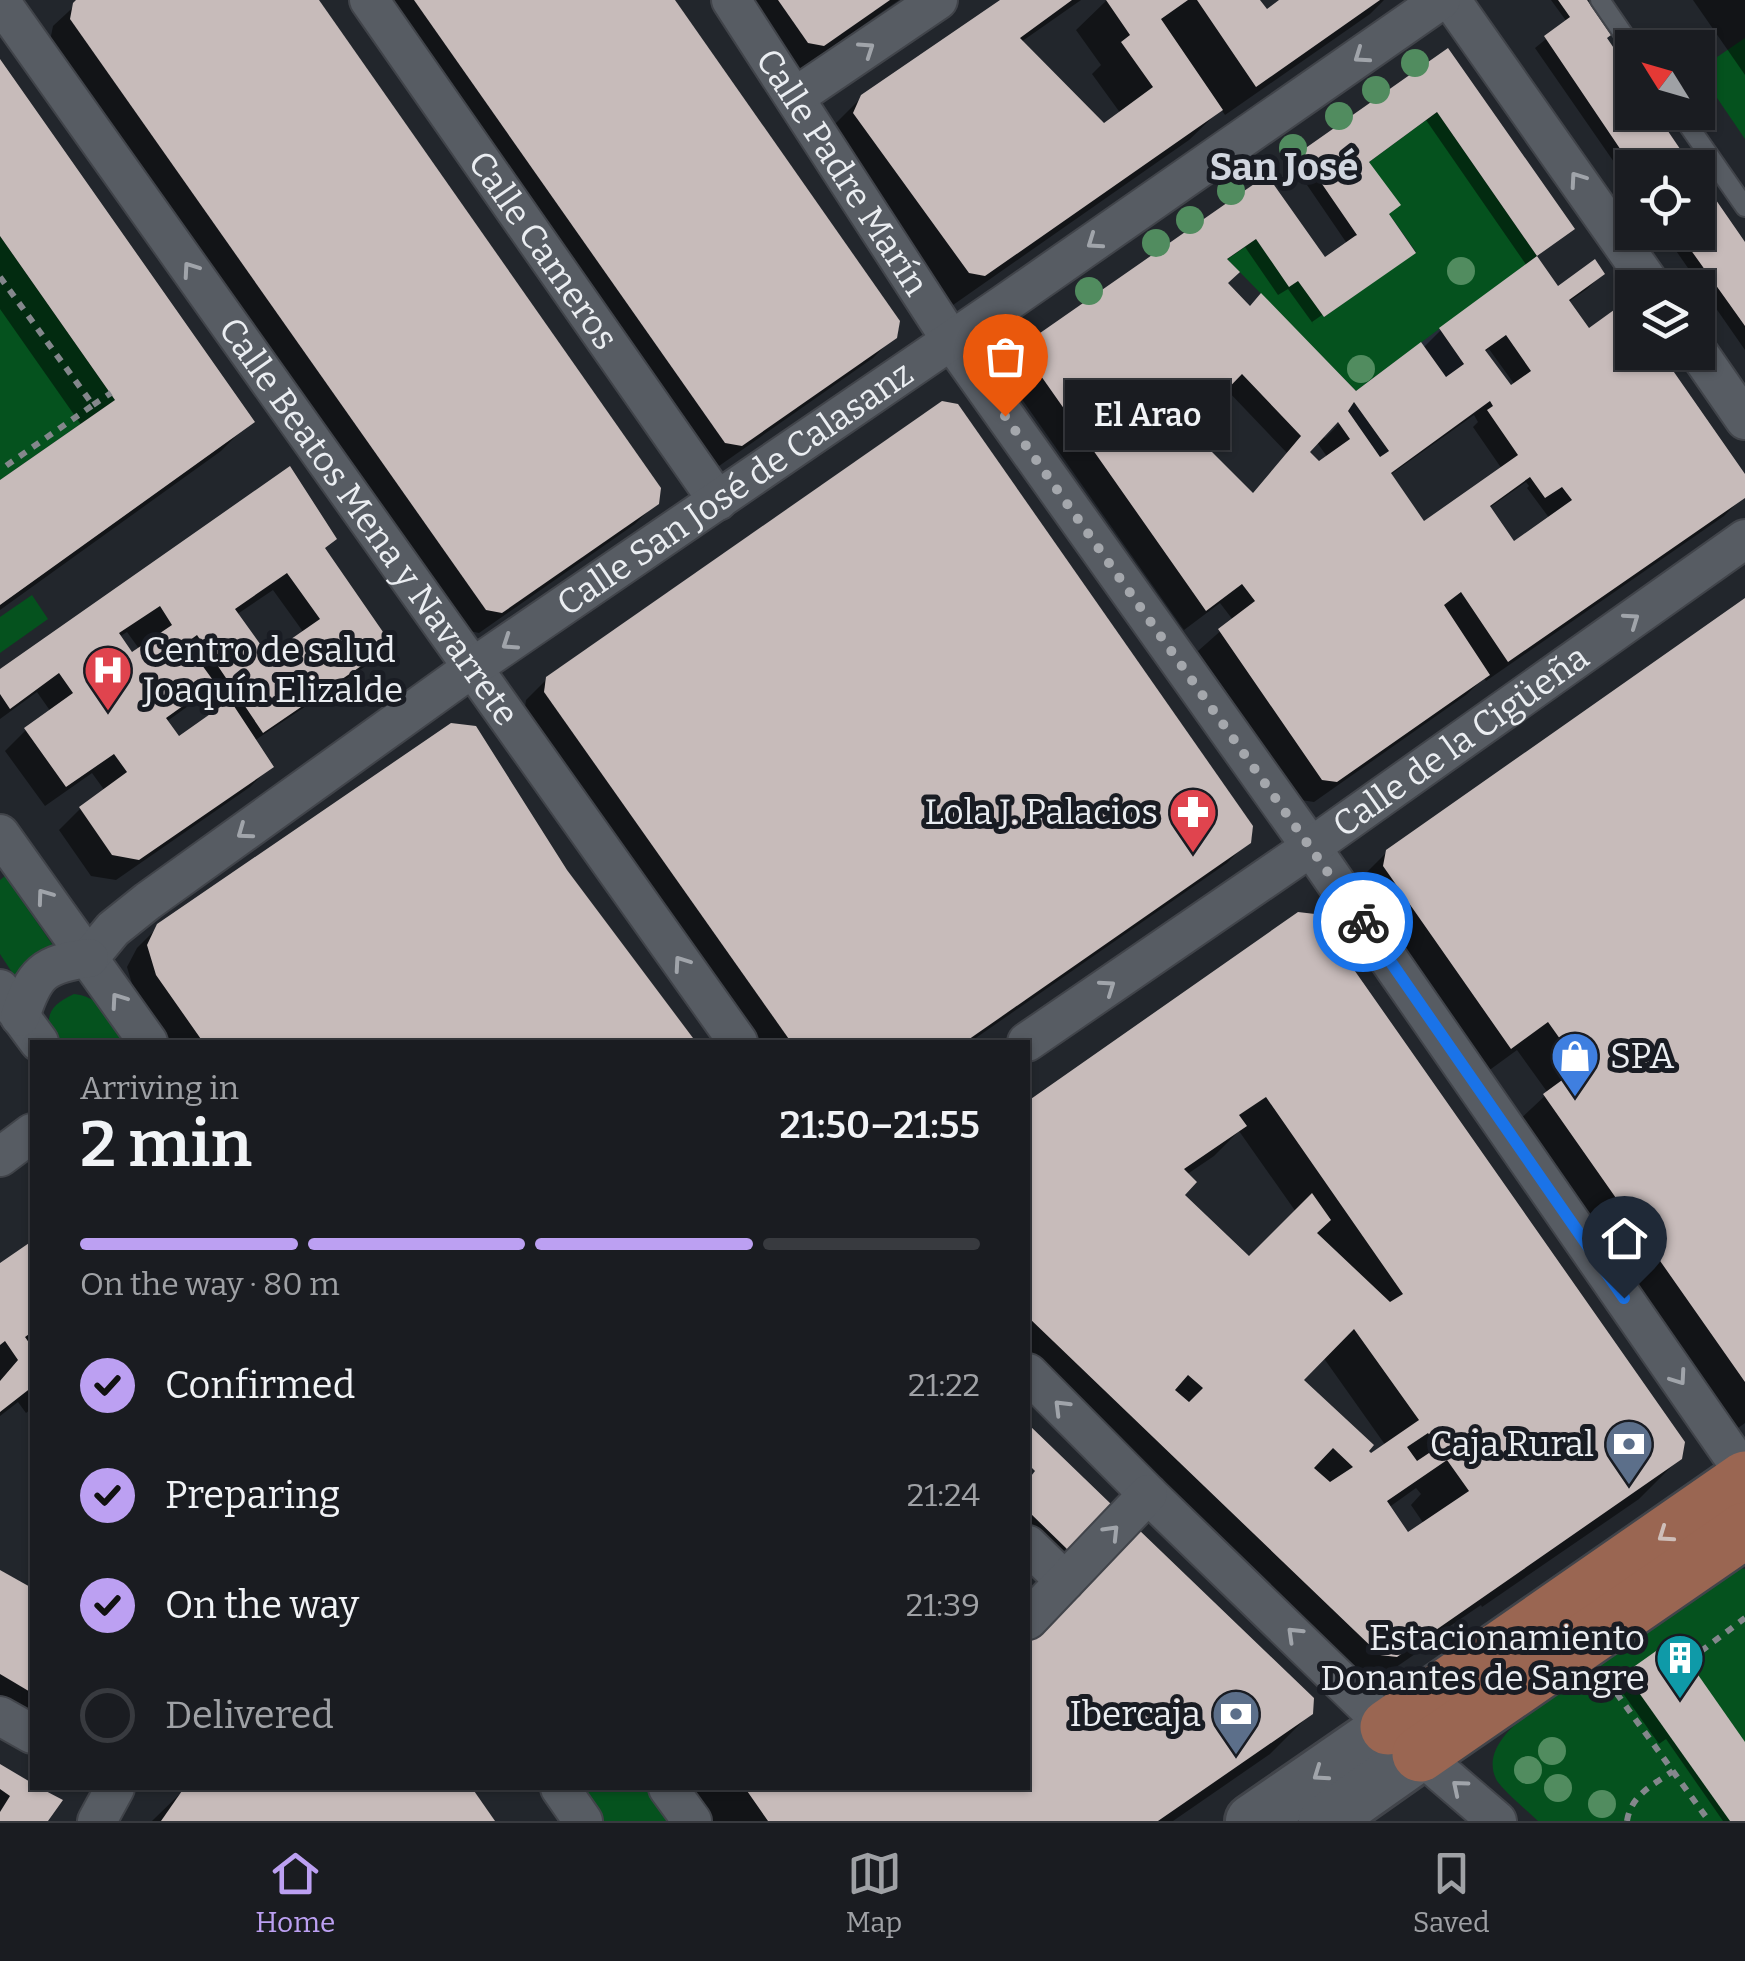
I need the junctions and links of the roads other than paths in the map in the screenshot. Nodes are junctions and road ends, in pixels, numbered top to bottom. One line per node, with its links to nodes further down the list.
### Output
1 (370, 0): 16 (street, Calle Cameros)
2 (731, 0): 9 (street, Calle Padre Marín)
3 (938, 0): 9 (street, one-way to 3)
4 (1441, 0): 13 (street, Calle San José de Calasanz, one-way to 13)
5 (1451, 0): 12 (street, one-way to 5)
6 (1600, 0): 8 (lane)
7 (0, 1): 18 (street, Calle Beatos Mena y Navarrete, one-way to 7)
8 (1621, 30)
9 (795, 97): 13 (street, Calle Padre Marín)
10 (1692, 130): 11 (lane)
11 (1745, 207)
12 (1639, 270)
13 (951, 340): 16 (street, Calle San José de Calasanz); 20 (street, Calle Padre Marín)
14 (1710, 370): 15 (street)
15 (1745, 420)
16 (718, 501): 18 (street, Calle San José de Calasanz, one-way to 18)
17 (1745, 539): 20 (street, Calle de la Cigüeña, one-way to 17)
18 (472, 668): 21 (street, Calle San José de Calasanz, one-way to 21); 24 (street, Calle Beatos Mena y Navarrete, one-way to 18)
19 (0, 834): 21 (street, one-way to 19)
20 (1311, 847): 25 (street, Calle de la Cigüeña, one-way to 20); 29 (street, Calle Padre Marín, one-way to 29)
21 (89, 958): 22 (street); 23 (street, one-way to 21)
22 (20, 1016)
23 (147, 1040)
24 (737, 1040)
25 (1030, 1040)
26 (30, 1134): 27 (street)
27 (0, 1157)
28 (1030, 1375): 30 (street, one-way to 28)
29 (1745, 1476): 37 (main road, one-way to 37)
30 (1148, 1494): 33 (street, one-way to 30); 37 (street, one-way to 30)
31 (1745, 1530): 37 (main road)
32 (1030, 1547): 33 (street)
33 (1066, 1581): 34 (street)
34 (1030, 1618)
35 (0, 1716): 36 (street)
36 (30, 1733)
37 (1404, 1741): 44 (main road, one-way to 44); 45 (main road); 46 (street, one-way to 37)
38 (114, 1790): 41 (street)
39 (561, 1790): 42 (street)
40 (669, 1790): 43 (street)
41 (96, 1821)
42 (583, 1821)
43 (692, 1821)
44 (1252, 1821)
45 (1325, 1821)
46 (1497, 1821)

